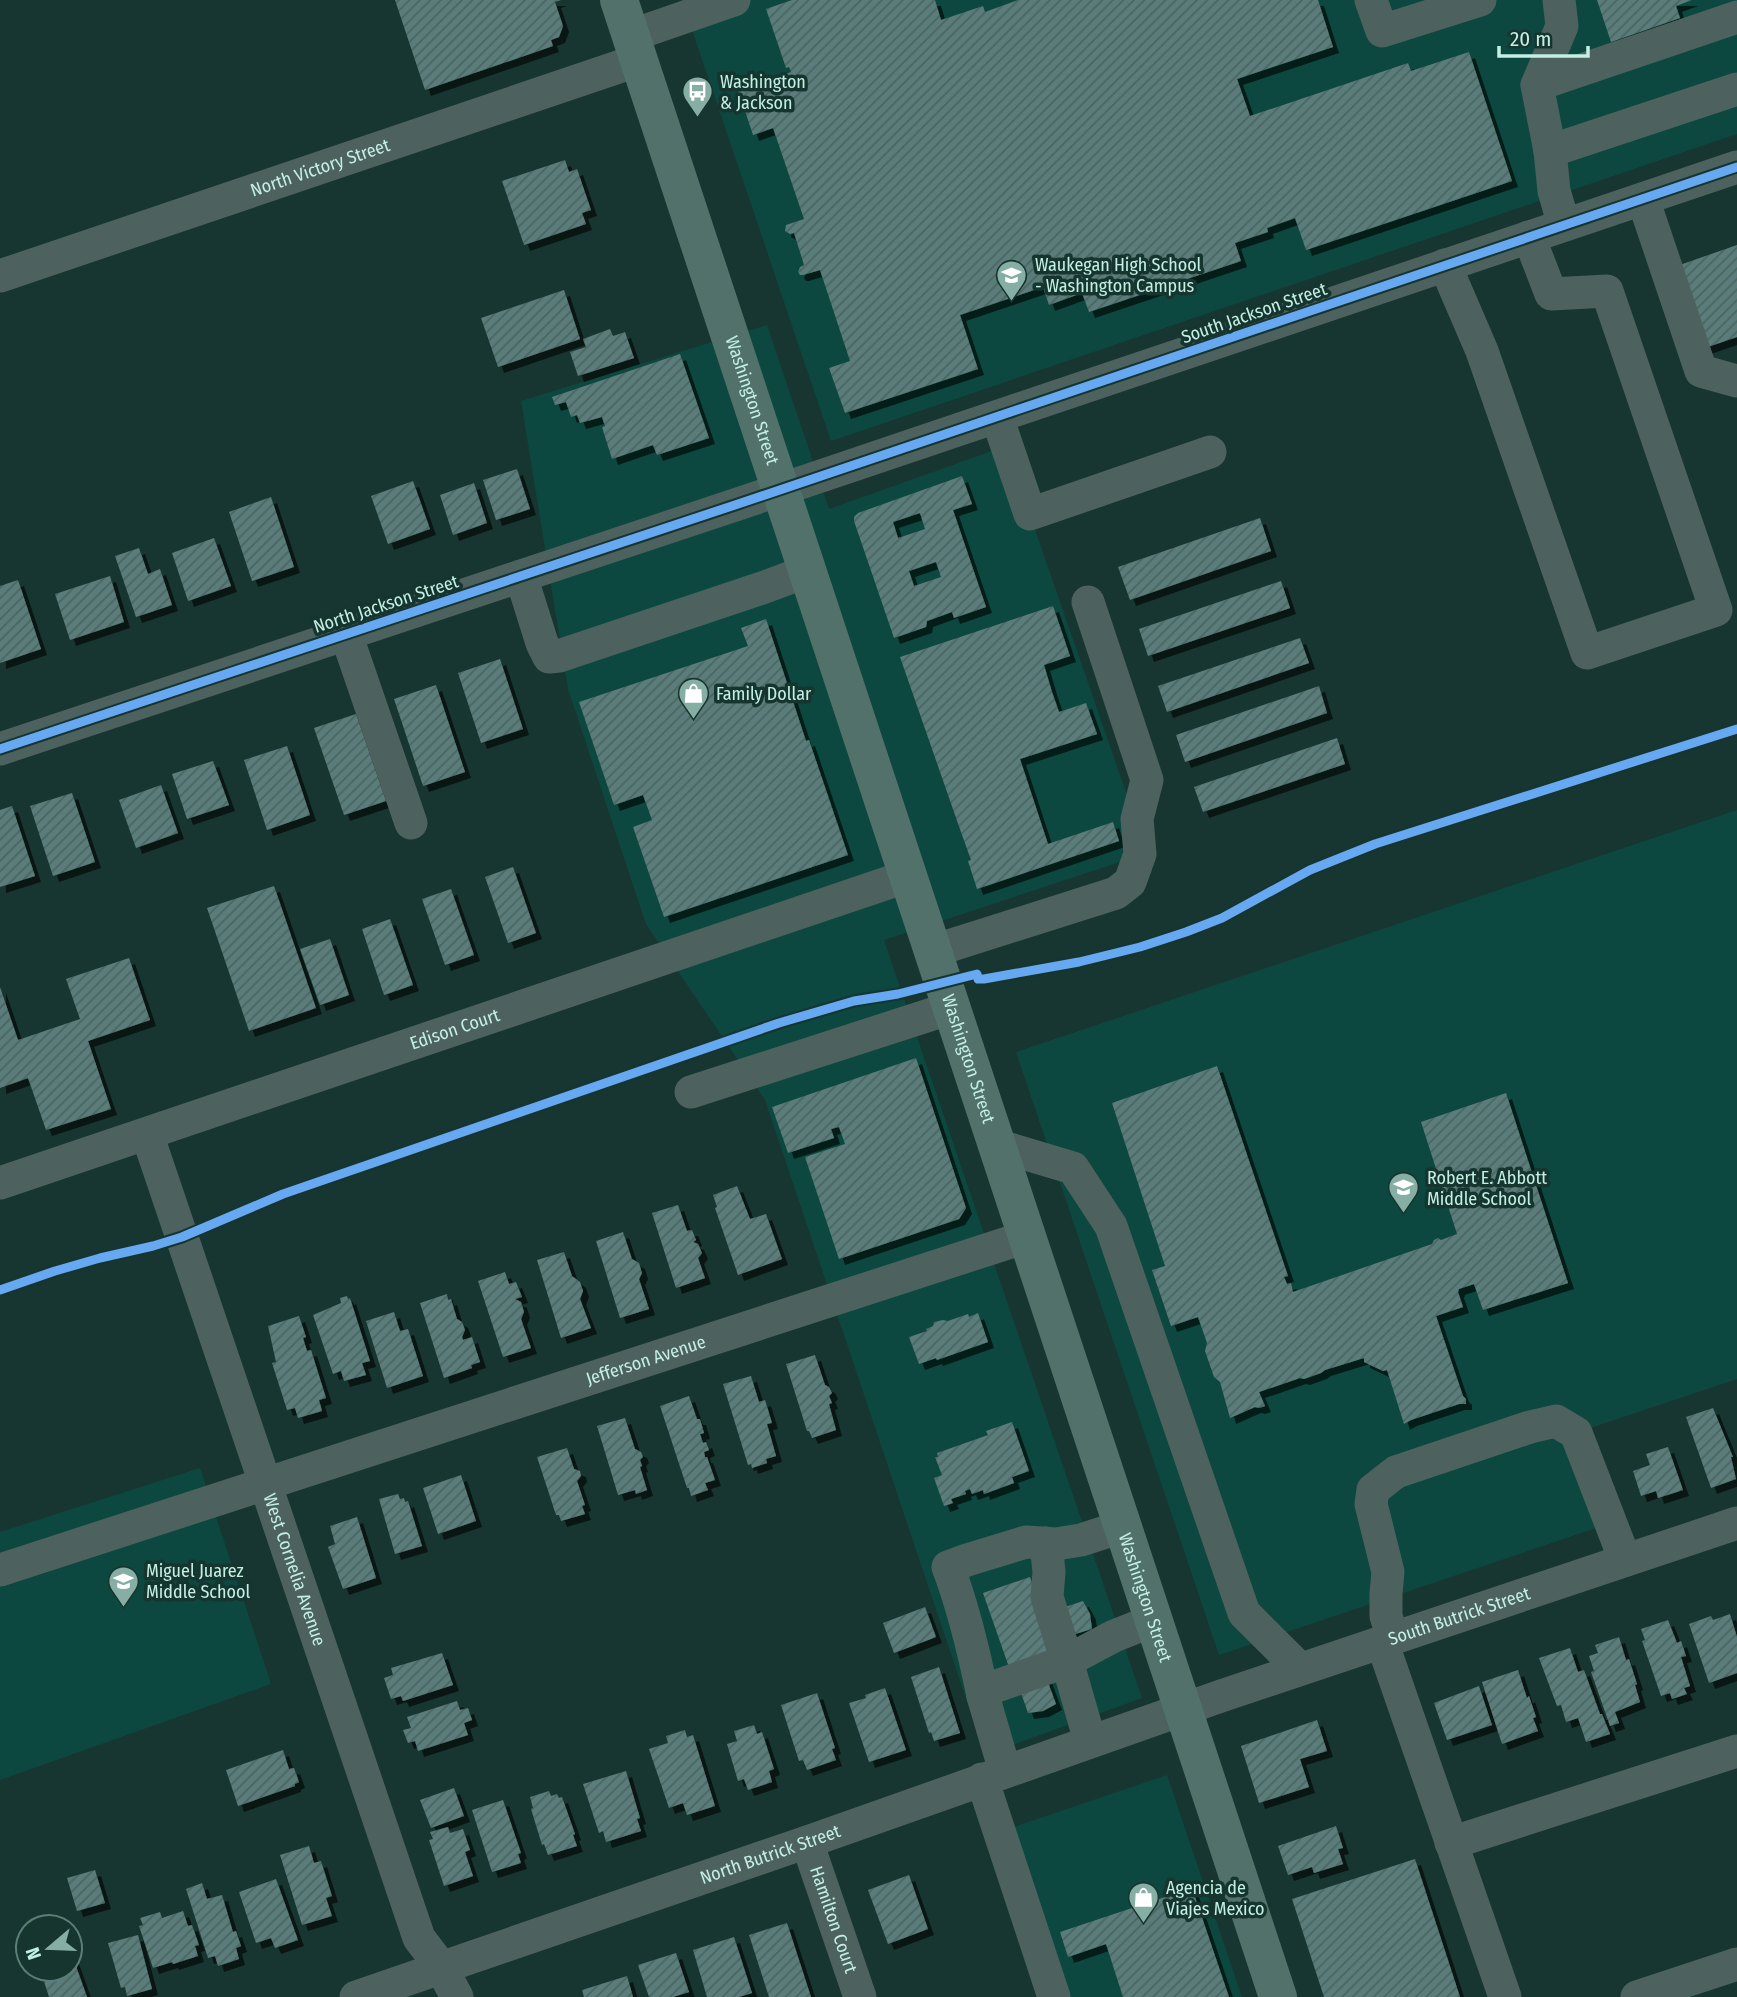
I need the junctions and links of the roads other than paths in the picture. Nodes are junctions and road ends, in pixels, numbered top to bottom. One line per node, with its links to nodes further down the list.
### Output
1 (619, 0): 7 (main road, Washington Street)
2 (734, 0): 7 (street, North Victory Street)
3 (1371, 0): 4 (street)
4 (1480, 0)
5 (1559, 0): 8 (street)
6 (1737, 17): 8 (street)
7 (635, 48): 16 (street, North Victory Street); 20 (main road, Washington Street)
8 (1537, 85): 10 (street)
9 (1737, 89): 10 (street)
10 (1550, 151): 13 (street)
11 (1737, 167): 12 (street, South Jackson Street)
12 (1643, 199): 13 (street, South Jackson Street); 17 (street)
13 (1564, 225): 14 (street, South Jackson Street)
14 (1529, 237): 15 (street, South Jackson Street); 15 (street)
15 (1445, 265): 18 (street, South Jackson Street)
16 (0, 276)
17 (1737, 381)
18 (996, 417): 19 (street); 20 (street, South Jackson Street)
19 (1210, 453)
20 (781, 490): 21 (main road, Washington Street); 22 (street, North Jackson Street)
21 (808, 571): 22 (street); 27 (main road, Washington Street)
22 (521, 576): 24 (street, North Jackson Street)
23 (1088, 602): 28 (street)
24 (346, 634): 25 (street, North Jackson Street); 26 (street)
25 (0, 749)
26 (411, 822)
27 (908, 876): 28 (main road, Washington Street); 31 (street, Edison Court)
28 (933, 951): 29 (main road, Washington Street)
29 (951, 1008): 30 (street); 32 (main road, Washington Street)
30 (691, 1092)
31 (147, 1134): 33 (street, Edison Court); 35 (street, West Cornelia Avenue)
32 (996, 1145): 34 (main road, Washington Street); 44 (street)
33 (0, 1184)
34 (1026, 1237): 35 (street, Jefferson Avenue); 37 (main road, Washington Street)
35 (265, 1483): 40 (street, Jefferson Avenue); 53 (street, West Cornelia Avenue)
36 (1737, 1523): 39 (street, South Butrick Street)
37 (1121, 1527): 38 (street); 41 (main road, Washington Street)
38 (1046, 1543): 43 (street); 45 (street)
39 (1625, 1560): 42 (street, South Butrick Street); 42 (street)
40 (0, 1570)
41 (1152, 1621): 43 (street); 46 (main road, Washington Street)
42 (1387, 1640): 44 (street, South Butrick Street); 51 (street)
43 (1067, 1661): 45 (street); 47 (street)
44 (1300, 1669): 46 (street, South Butrick Street)
45 (983, 1696): 49 (street)
46 (1181, 1709): 47 (street, North Butrick Street); 58 (main road, Washington Street)
47 (1090, 1741): 49 (street, North Butrick Street)
48 (1737, 1751): 51 (street)
49 (994, 1775): 50 (street, North Butrick Street); 57 (street)
50 (807, 1842): 53 (street, North Butrick Street); 56 (street, Hamilton Court)
51 (1451, 1843): 59 (street)
52 (1737, 1964): 60 (street)
53 (440, 1967): 54 (street, North Butrick Street); 55 (street, West Cornelia Avenue)
54 (356, 1997)
55 (457, 1997)
56 (860, 1997)
57 (1054, 1997)
58 (1278, 1997)
59 (1505, 1997)
60 (1637, 1997)

